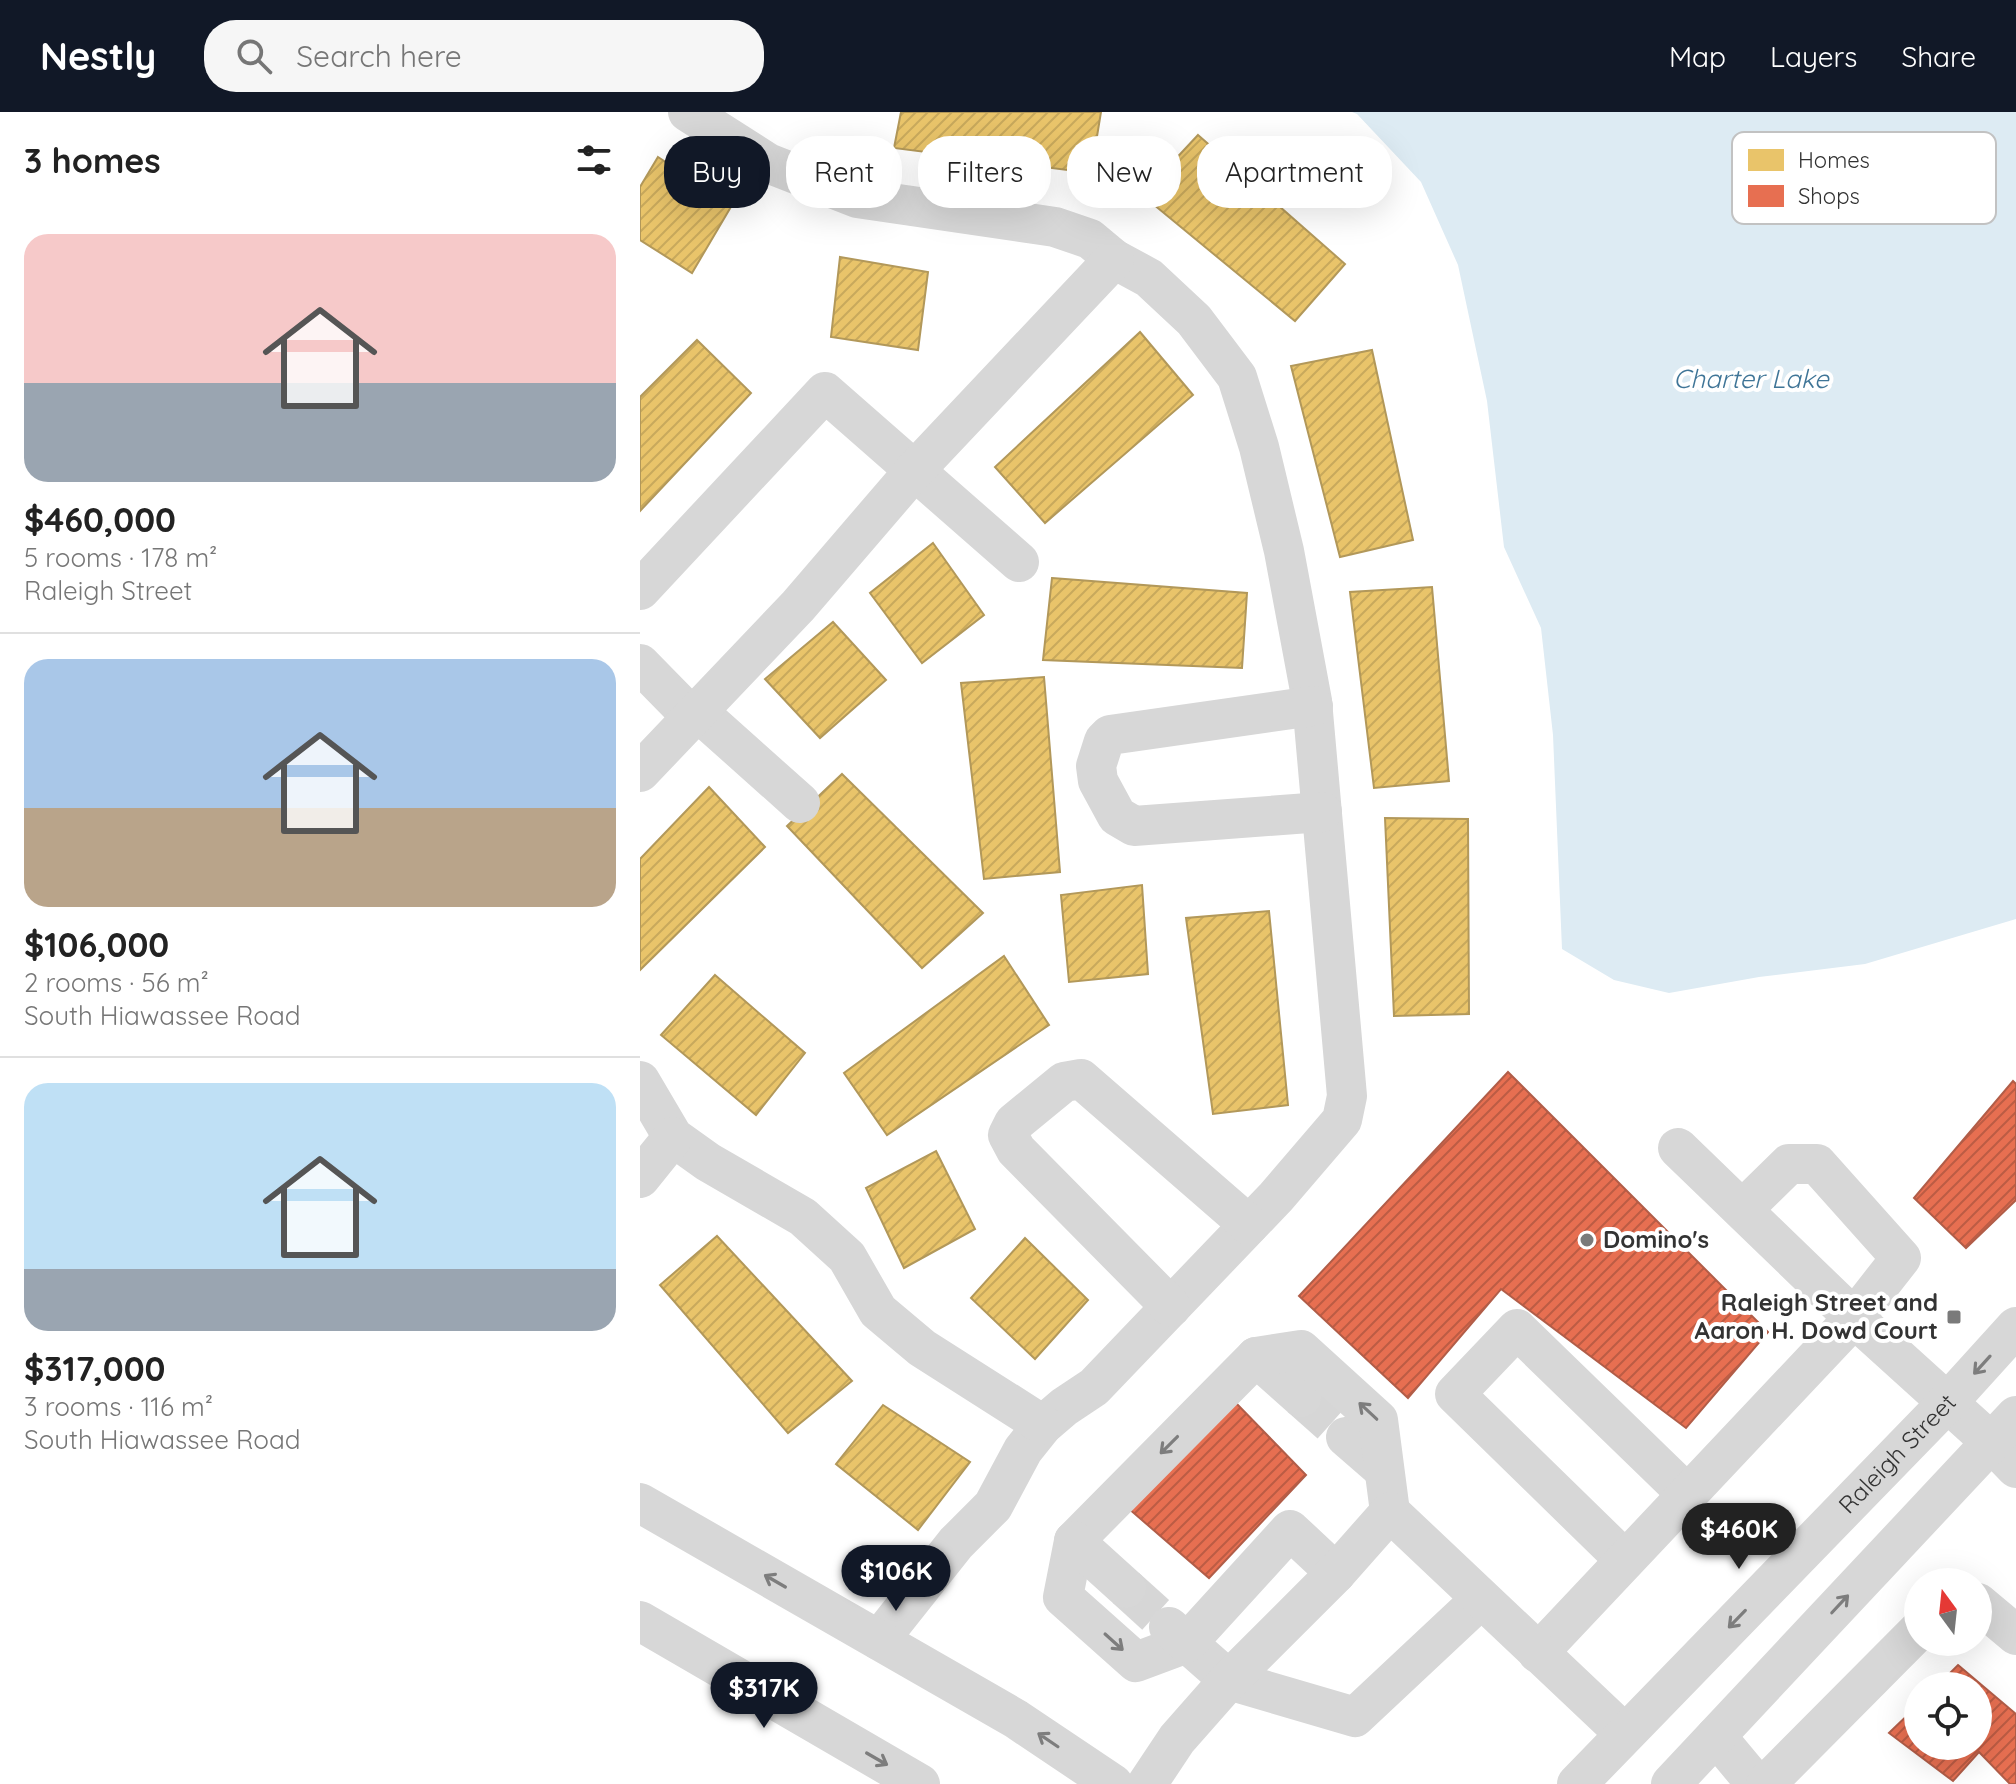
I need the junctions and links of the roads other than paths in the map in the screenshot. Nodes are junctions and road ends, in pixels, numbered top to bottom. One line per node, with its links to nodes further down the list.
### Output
1 (688, 112): 2 (street)
2 (1114, 259): 3 (street); 7 (street)
3 (914, 471): 4 (street); 5 (street); 8 (street)
4 (1019, 562)
5 (640, 590)
6 (640, 664): 8 (street)
7 (1313, 706): 11 (street); 11 (street)
8 (695, 714): 9 (street); 10 (street)
9 (640, 772)
10 (800, 803)
11 (1322, 812): 17 (street)
12 (640, 1081): 13 (street)
13 (673, 1137): 15 (street); 24 (street)
14 (1678, 1148): 16 (street)
15 (640, 1178)
16 (1742, 1210): 19 (street); 19 (street)
17 (1249, 1225): 18 (street); 18 (street)
18 (1171, 1307): 24 (street)
19 (1854, 1318): 23 (street); 28 (street)
20 (2016, 1327): 23 (street, Raleigh Street, one-way to 23)
21 (1256, 1357): 22 (street); 27 (street, one-way to 21); 31 (street, one-way to 31)
22 (1301, 1397)
23 (1948, 1402): 26 (street); 44 (street, Raleigh Street, one-way to 44)
24 (1043, 1425): 40 (street)
25 (1346, 1437): 27 (street)
26 (2008, 1442): 45 (street, one-way to 26)
27 (1384, 1470): 30 (street)
28 (1687, 1494): 32 (street); 32 (street)
29 (640, 1503): 40 (street, one-way to 29)
30 (1390, 1512): 33 (street); 35 (street)
31 (1074, 1541): 34 (street); 38 (street, one-way to 38)
32 (1625, 1560): 42 (street)
33 (1336, 1573): 38 (street); 43 (street)
34 (1126, 1588)
35 (1481, 1599): 42 (street); 43 (street)
36 (1992, 1615): 39 (street)
37 (640, 1621): 46 (street, one-way to 46)
38 (1178, 1635): 43 (street)
39 (2016, 1635)
40 (879, 1640): 47 (street, one-way to 40)
41 (1904, 1645): 52 (street)
42 (1538, 1653): 44 (street)
43 (1229, 1680): 48 (street)
44 (1625, 1734): 49 (street, Raleigh Street)
45 (1716, 1736): 50 (street); 51 (street)
46 (920, 1784)
47 (1113, 1784)
48 (1147, 1784)
49 (1577, 1784)
50 (1671, 1784)
51 (1756, 1784)
52 (1766, 1784)

